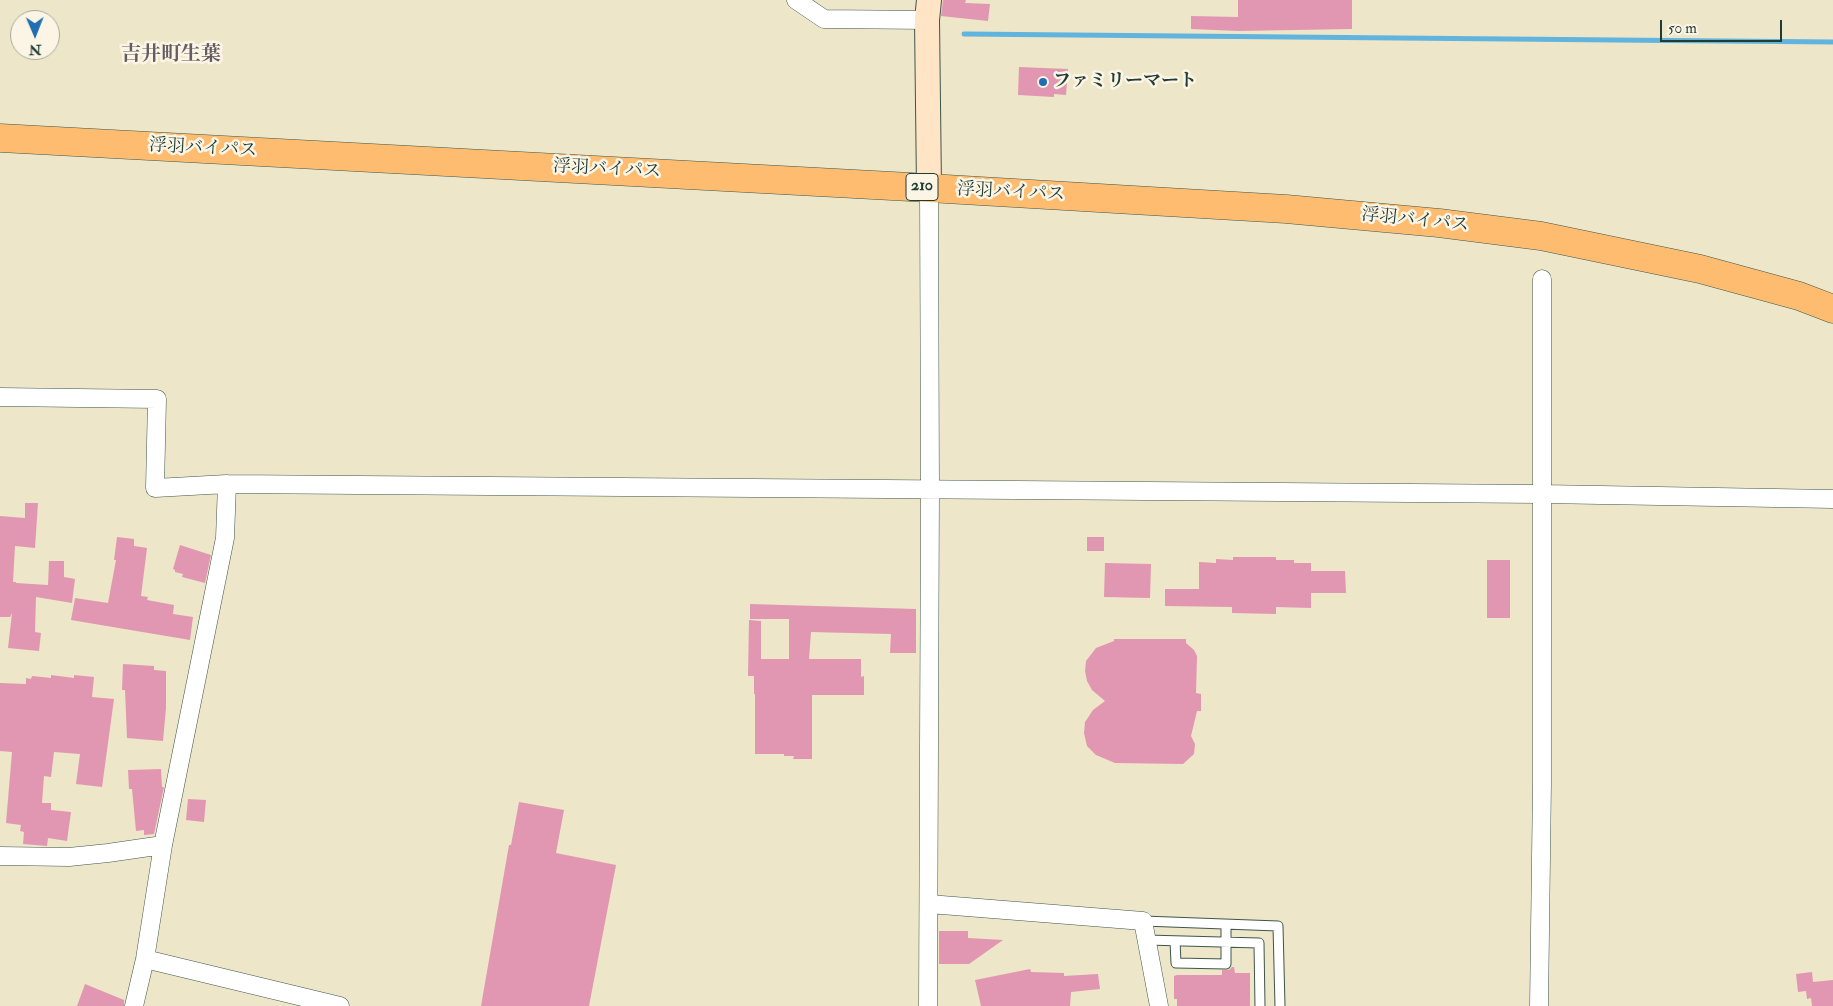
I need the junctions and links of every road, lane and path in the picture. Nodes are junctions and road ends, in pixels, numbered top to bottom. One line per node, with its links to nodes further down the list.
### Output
1 (796, 0): 2 (street)
2 (928, 10): 4 (street)
3 (0, 138): 4 (highway, 浮羽バイパス / 210)
4 (929, 188): 6 (highway, 浮羽バイパス / 210); 9 (street)
5 (1542, 279): 10 (street)
6 (1833, 308)
7 (0, 397): 8 (street)
8 (227, 484): 9 (street); 12 (street)
9 (930, 491): 10 (street); 14 (street)
10 (1542, 494): 11 (street); 27 (street)
11 (1833, 499)
12 (164, 845): 13 (street); 20 (street)
13 (0, 856)
14 (929, 904): 15 (street); 23 (street)
15 (1143, 921): 16 (lane); 17 (street)
16 (1226, 924): 19 (lane); 26 (lane)
17 (1146, 940): 18 (lane); 24 (street)
18 (1175, 941): 19 (lane); 19 (lane)
19 (1226, 942): 25 (lane)
20 (145, 959): 21 (street); 22 (street)
21 (134, 1006)
22 (340, 1006)
23 (928, 1006)
24 (1159, 1006)
25 (1260, 1006)
26 (1280, 1006)
27 (1539, 1006)

